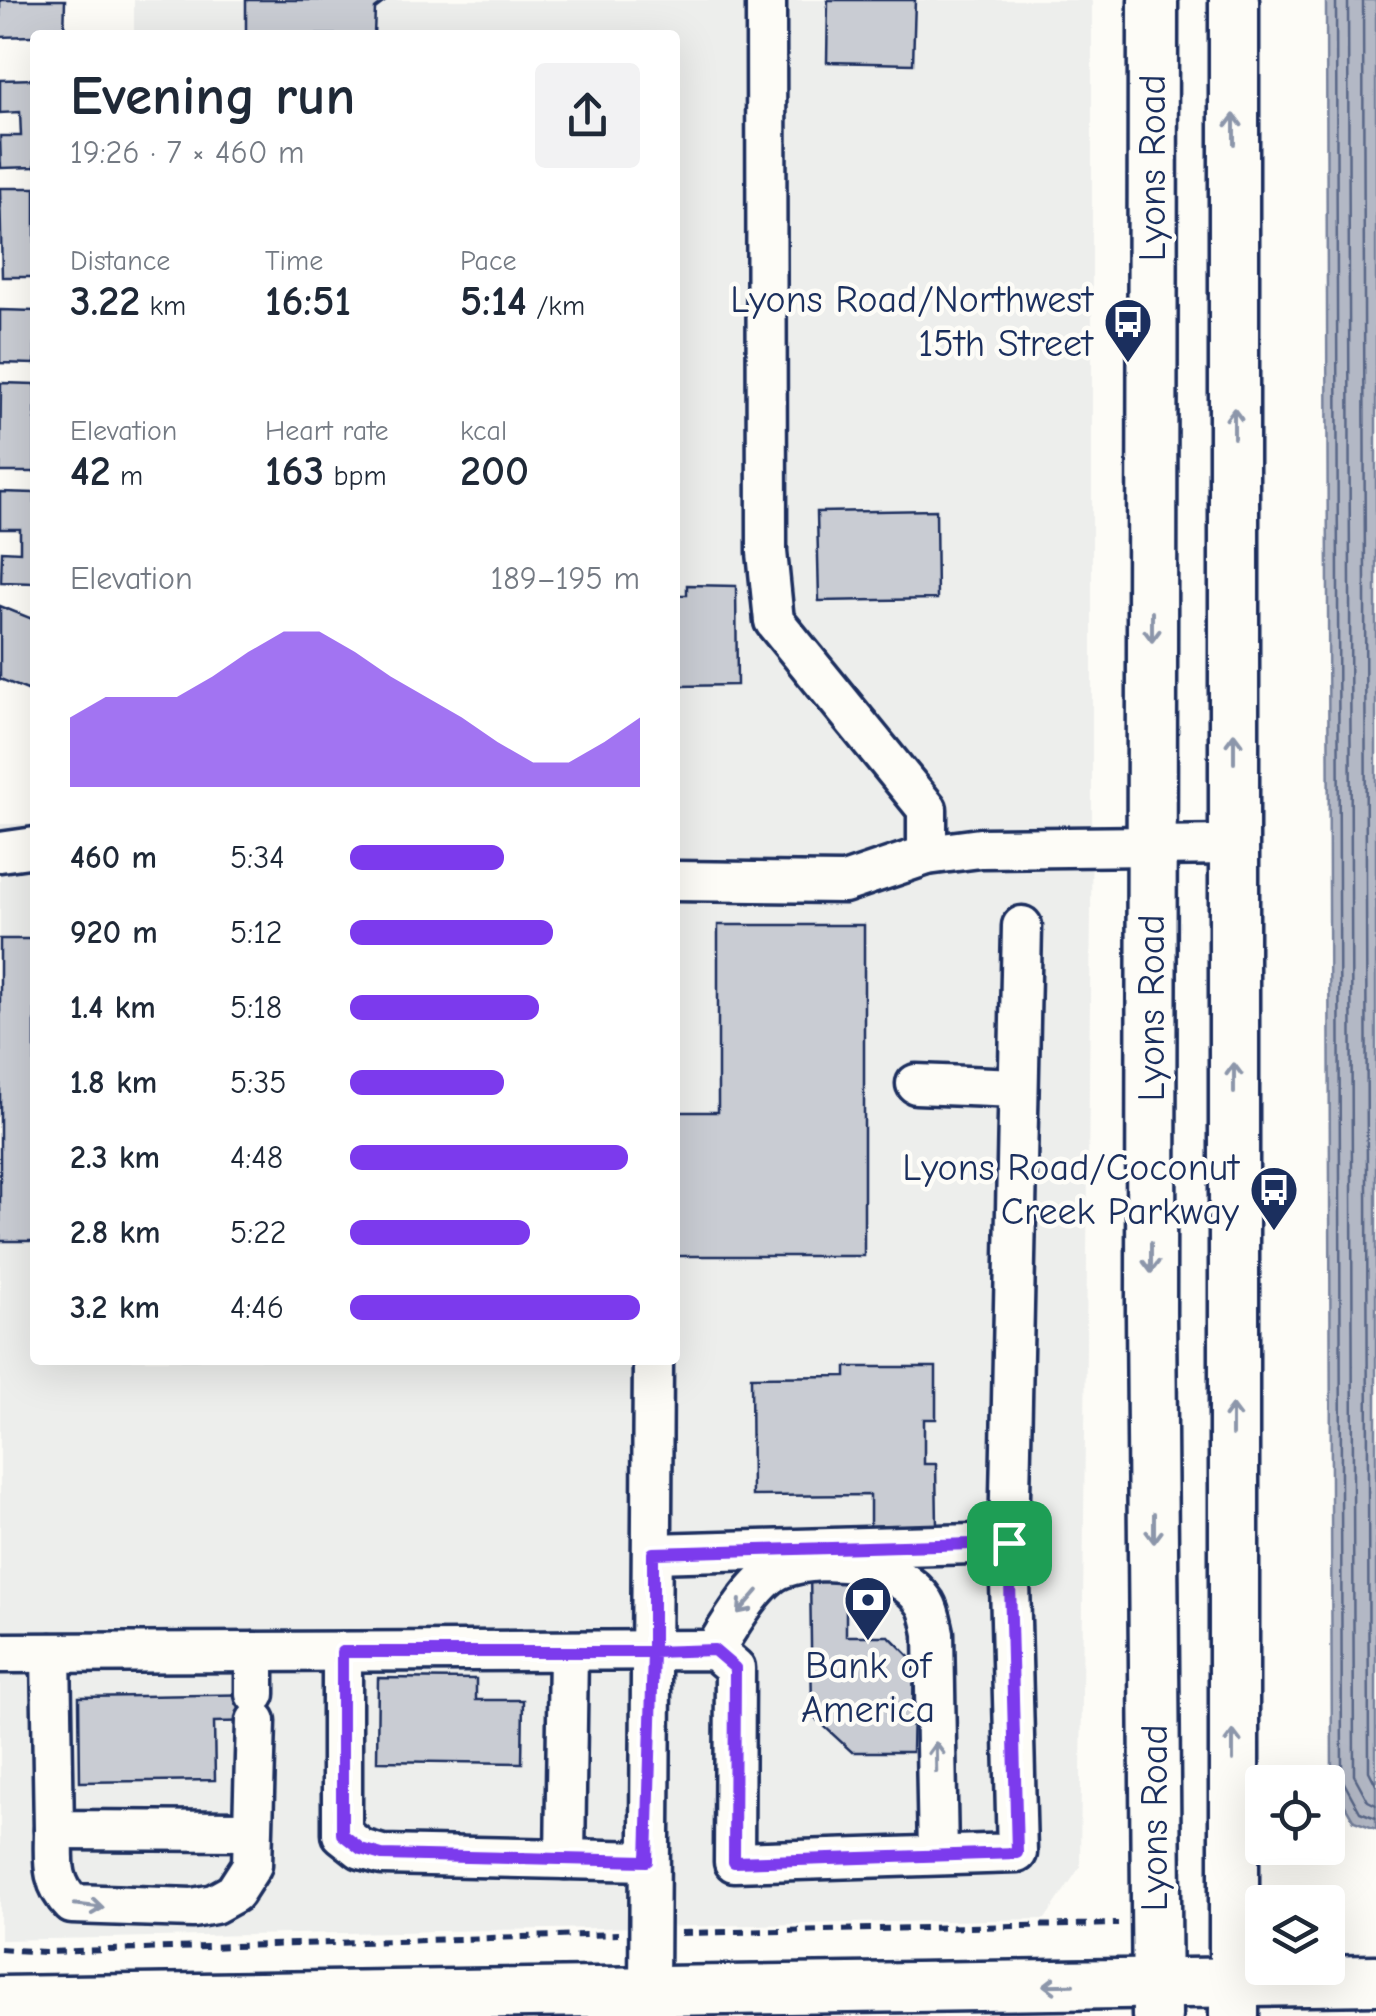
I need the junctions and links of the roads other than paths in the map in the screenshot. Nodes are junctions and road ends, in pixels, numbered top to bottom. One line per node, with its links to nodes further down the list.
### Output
1 (766, 0): 8 (lane)
2 (1153, 0): 5 (main road, Lyons Road, one-way to 5)
3 (1234, 0): 4 (main road, Lyons Road, one-way to 3)
4 (1234, 845): 5 (lane); 30 (main road, Lyons Road, one-way to 4)
5 (1152, 846): 8 (lane); 31 (main road, Lyons Road, one-way to 31)
6 (30, 848): 7 (lane)
7 (0, 852)
8 (927, 855): 9 (lane)
9 (680, 881)
10 (1022, 926): 12 (lane)
11 (916, 1084): 12 (lane)
12 (1018, 1088): 14 (lane)
13 (652, 1365): 15 (lane)
14 (1009, 1543): 15 (lane); 25 (lane)
15 (653, 1553): 20 (lane)
16 (714, 1650): 20 (lane); 25 (lane); 25 (lane, one-way to 16)
17 (256, 1652): 18 (lane); 22 (lane); 24 (lane)
18 (342, 1652): 19 (lane); 26 (lane)
19 (568, 1652): 20 (lane); 26 (lane)
20 (653, 1652): 27 (lane)
21 (0, 1653): 22 (lane)
22 (51, 1653): 23 (lane)
23 (54, 1830): 24 (lane); 24 (lane, one-way to 24)
24 (252, 1831)
25 (938, 1855)
26 (565, 1859): 27 (lane)
27 (647, 1861): 29 (lane)
28 (1376, 1980): 30 (main road)
29 (649, 1992): 31 (main road, one-way to 29); 32 (main road)
30 (1234, 1999): 31 (main road)
31 (1156, 2000)
32 (0, 2001)

